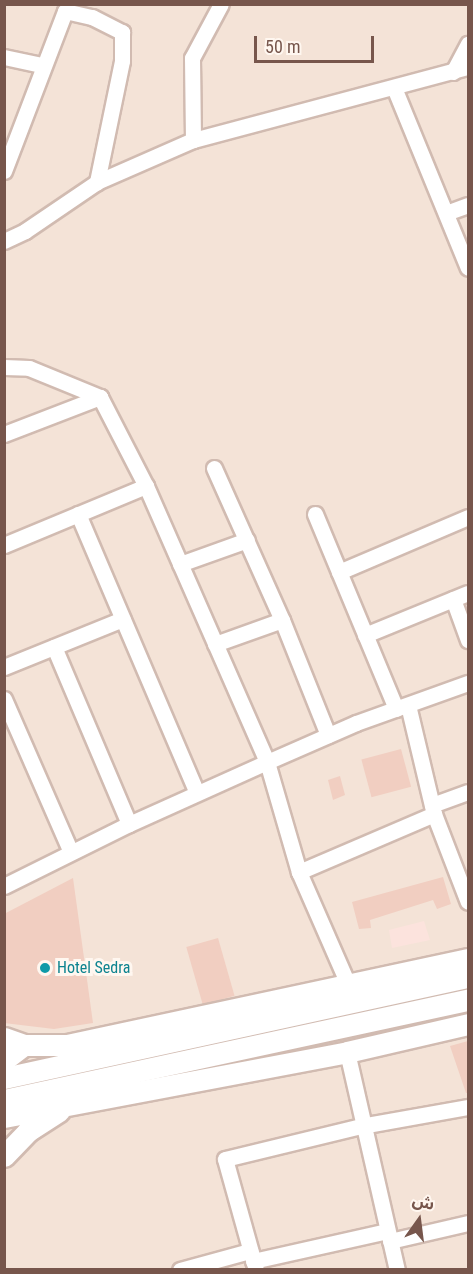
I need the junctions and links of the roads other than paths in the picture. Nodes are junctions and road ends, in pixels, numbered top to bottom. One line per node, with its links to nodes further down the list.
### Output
1 (221, 4): 10 (street)
2 (64, 8): 5 (street); 12 (street)
3 (468, 44): 7 (street)
4 (4, 57): 5 (street)
5 (43, 65): 9 (street)
6 (468, 67): 7 (street)
7 (453, 72): 8 (street)
8 (394, 90): 10 (street); 14 (street)
9 (9, 140): 11 (street)
10 (193, 140): 12 (street)
11 (4, 171)
12 (98, 182): 15 (street)
13 (468, 205): 14 (street)
14 (446, 213): 16 (street)
15 (4, 241)
16 (468, 267)
17 (4, 367): 18 (street)
18 (100, 397): 19 (street); 21 (street)
19 (4, 434)
20 (214, 468): 25 (street)
21 (146, 486): 22 (street); 27 (street)
22 (78, 514): 26 (street); 31 (street)
23 (315, 514): 28 (street)
24 (468, 517): 28 (street)
25 (247, 540): 27 (street); 32 (street)
26 (4, 545)
27 (180, 564): 35 (street)
28 (339, 572): 33 (street)
29 (468, 593): 30 (street)
30 (453, 599): 33 (street); 34 (street)
31 (123, 619): 36 (street); 44 (street)
32 (282, 620): 35 (street); 41 (street)
33 (365, 635): 40 (street)
34 (468, 640)
35 (215, 644): 42 (street)
36 (54, 647): 37 (street); 46 (street)
37 (4, 667)
38 (468, 683): 40 (street)
39 (4, 699): 47 (street)
40 (402, 707): 41 (street); 45 (street)
41 (328, 735): 42 (street)
42 (267, 762): 44 (street); 48 (street)
43 (468, 792): 45 (street)
44 (197, 793): 46 (street)
45 (433, 810): 48 (street); 50 (street)
46 (129, 824): 47 (street)
47 (70, 852): 49 (street)
48 (299, 872): 53 (street)
49 (4, 886)
50 (468, 902)
51 (468, 959): 53 (main road)
52 (468, 977): 59 (main road)
53 (348, 984): 56 (main road)
54 (468, 1000): 59 (main road)
55 (468, 1024): 57 (main road)
56 (14, 1042): 58 (main road)
57 (347, 1052): 60 (main road); 62 (street)
58 (4, 1059)
59 (5, 1100): 60 (main road)
60 (68, 1105): 63 (main road)
61 (468, 1107): 62 (street)
62 (361, 1126): 65 (street); 66 (street)
63 (4, 1156)
64 (468, 1223): 65 (street)
65 (389, 1236): 66 (street); 68 (street)
66 (253, 1261): 67 (street)
67 (180, 1269)
68 (397, 1269)

